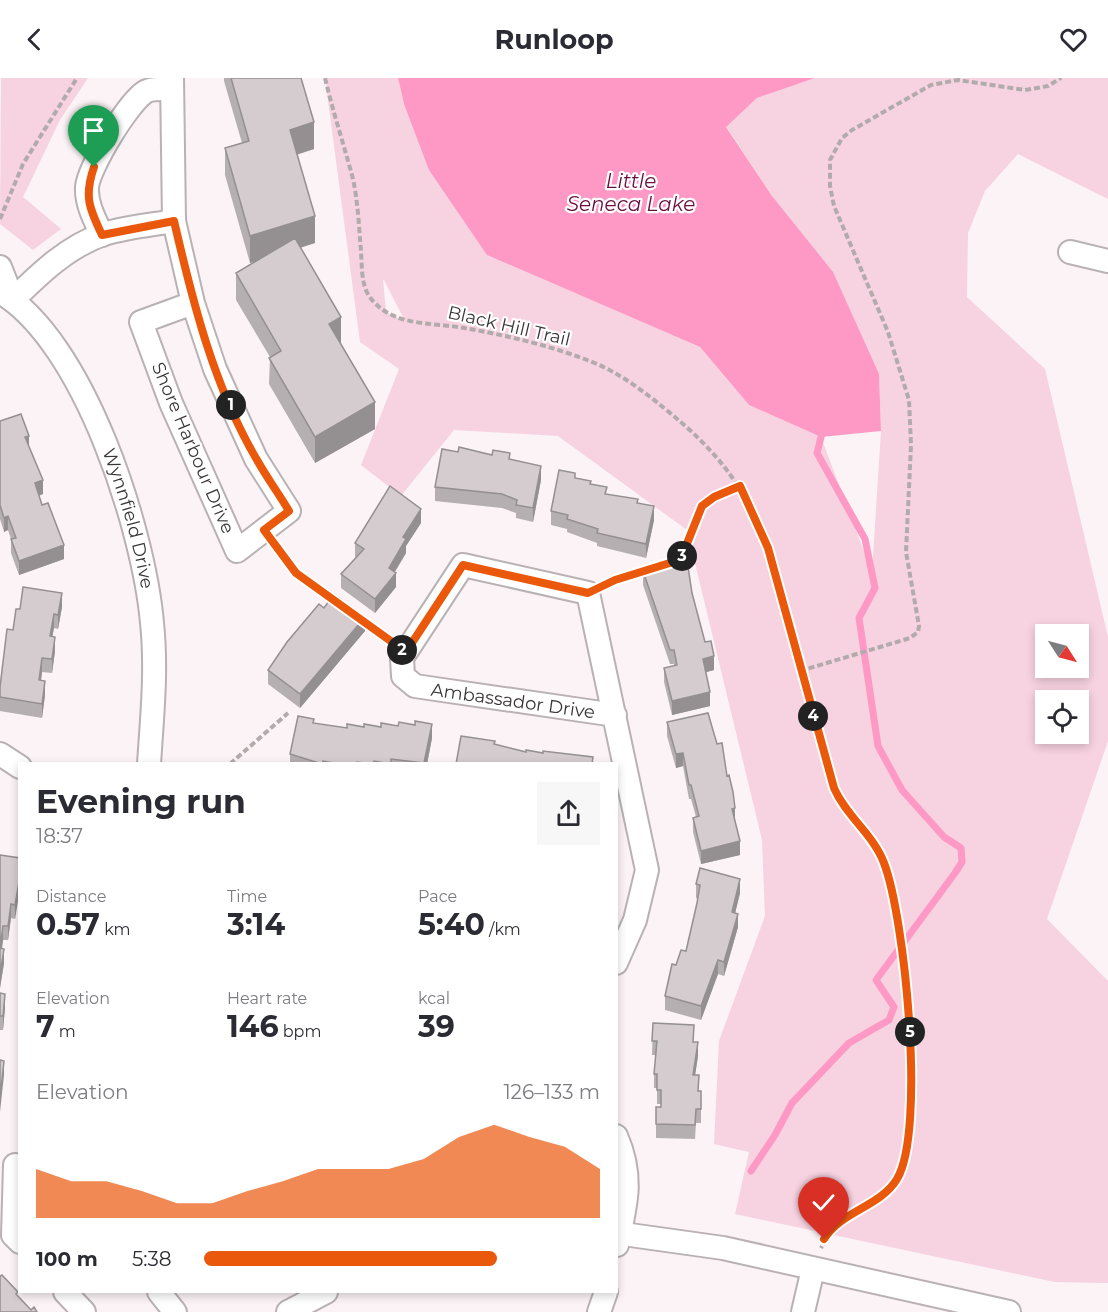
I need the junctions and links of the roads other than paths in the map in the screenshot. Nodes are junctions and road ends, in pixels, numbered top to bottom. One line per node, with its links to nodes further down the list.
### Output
1 (172, 83): 2 (street, Shore Harbour Drive); 3 (street)
2 (174, 221): 3 (street); 8 (street, Shore Harbour Drive)
3 (102, 235): 7 (street)
4 (1070, 252): 5 (street)
5 (1108, 261)
6 (0, 267): 7 (street, Wynnfield Drive)
7 (7, 296): 11 (street, Wynnfield Drive)
8 (193, 303): 8 (street, Shore Harbour Drive)
9 (615, 715): 9 (street, Ambassador Drive); 13 (street, Ambassador Drive)
10 (0, 754): 12 (street)
11 (149, 762)
12 (18, 766)
13 (618, 958)
14 (618, 1142): 16 (street)
15 (12, 1164): 17 (street)
16 (618, 1237): 18 (street)
17 (18, 1240)
18 (813, 1269): 27 (street); 28 (street)
19 (66, 1293): 23 (street)
20 (160, 1293): 24 (street)
21 (324, 1293): 25 (street)
22 (606, 1293): 26 (street)
23 (84, 1312)
24 (175, 1312)
25 (288, 1312)
26 (599, 1312)
27 (803, 1312)
28 (1009, 1312)

